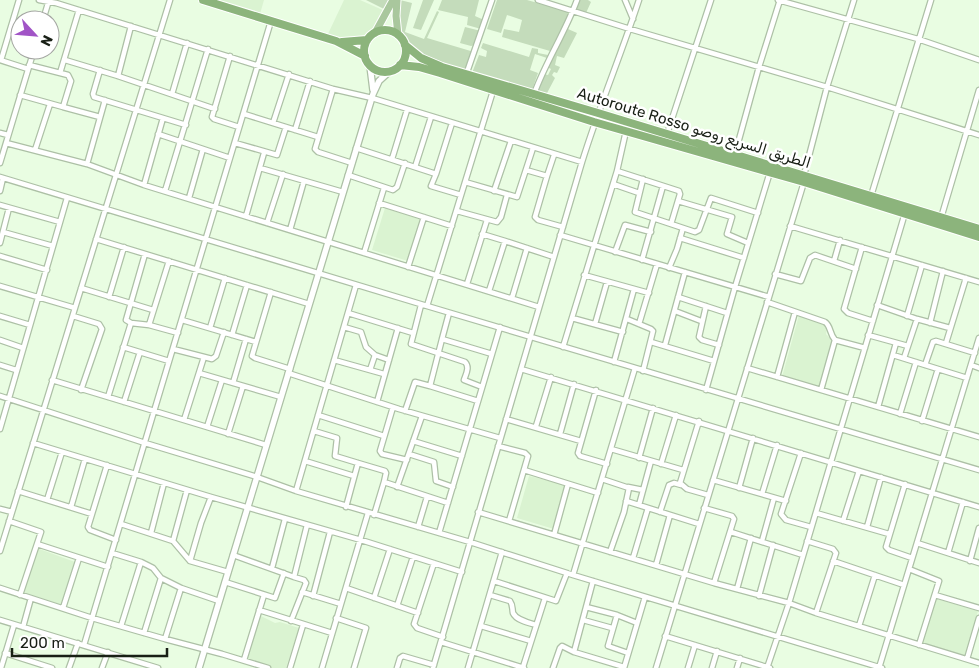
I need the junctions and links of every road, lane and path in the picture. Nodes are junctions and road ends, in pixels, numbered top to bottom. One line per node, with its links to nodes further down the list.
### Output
1 (19, 0): 31 (street)
2 (39, 0): 16 (street)
3 (170, 0): 25 (street)
4 (203, 0): 20 (highway)
5 (393, 0): 24 (main road)
6 (397, 0): 26 (main road)
7 (492, 0): 51 (street)
8 (538, 0): 18 (street)
9 (577, 0): 18 (street)
10 (625, 0): 19 (street)
11 (639, 0): 19 (street)
12 (711, 0): 34 (street)
13 (780, 0): 21 (street); 46 (street)
14 (854, 0): 21 (street)
15 (931, 0): 27 (street)
16 (49, 1): 17 (street)
17 (79, 10): 22 (street); 40 (street)
18 (573, 11): 23 (street); 60 (street)
19 (633, 19): 23 (street)
20 (271, 21): 30 (highway); 42 (street)
21 (847, 21): 27 (street); 55 (street)
22 (131, 26): 25 (street); 52 (street)
23 (630, 29): 34 (street); 71 (street)
24 (375, 33): 26 (highway); 29 (highway)
25 (159, 34): 32 (street); 54 (street)
26 (398, 36): 33 (highway)
27 (918, 39): 41 (street); 67 (street)
28 (0, 40): 31 (street)
29 (368, 40): 30 (highway); 37 (highway)
30 (336, 41): 37 (highway)
31 (6, 42): 38 (street)
32 (188, 43): 35 (street); 59 (street)
33 (404, 45): 43 (highway); 51 (highway, Autoroute Rosso الطريق السريع روصو)
34 (694, 48): 46 (street); 88 (street)
35 (208, 49): 36 (street); 64 (street)
36 (230, 56): 42 (street); 69 (street)
37 (365, 56): 44 (highway)
38 (0, 60): 45 (street)
39 (31, 60): 45 (street)
40 (64, 60): 47 (street); 49 (street)
41 (979, 60)
42 (259, 64): 50 (street); 72 (street)
43 (400, 65): 48 (highway); 58 (highway, Autoroute Rosso الطريق السريع روصو)
44 (370, 66): 48 (highway); 62 (street)
45 (29, 67): 49 (street); 61 (street)
46 (759, 67): 55 (street); 101 (street)
47 (100, 70): 52 (street); 63 (street)
48 (390, 71): 62 (street)
49 (60, 74): 66 (street)
50 (289, 74): 53 (street); 77 (street)
51 (466, 75): 60 (highway, Autoroute Rosso الطريق السريع روصو)
52 (118, 76): 54 (street)
53 (310, 81): 56 (street); 82 (street)
54 (144, 84): 59 (street); 68 (street)
55 (827, 87): 67 (street); 122 (street)
56 (333, 88): 62 (street); 91 (street)
57 (979, 90): 83 (street)
58 (493, 91): 76 (highway, Autoroute Rosso الطريق السريع روصو); 85 (street)
59 (172, 94): 64 (street)
60 (534, 94): 71 (highway, Autoroute Rosso الطريق السريع روصو)
61 (20, 95): 65 (street); 90 (street)
62 (372, 96): 70 (street); 96 (street)
63 (105, 100): 68 (street); 73 (street)
64 (192, 101): 69 (street); 79 (street)
65 (50, 104): 66 (street); 99 (street)
66 (63, 107): 73 (street)
67 (897, 108): 83 (street); 136 (street)
68 (136, 109): 75 (street); 115 (street)
69 (215, 109): 80 (street)
70 (407, 110): 74 (street); 104 (street)
71 (598, 113): 76 (street); 88 (highway, Autoroute Rosso الطريق السريع روصو)
72 (244, 114): 77 (street); 80 (street)
73 (100, 117): 109 (street)
74 (431, 117): 78 (street); 110 (street)
75 (163, 118): 79 (street); 87 (street)
76 (594, 122): 84 (highway, Autoroute Rosso الطريق السريع روصو); 105 (street)
77 (273, 123): 81 (street)
78 (452, 123): 85 (street); 117 (street)
79 (186, 125): 92 (street)
80 (239, 127): 95 (street)
81 (286, 127): 82 (street); 100 (street)
82 (295, 130): 91 (street)
83 (966, 130): 89 (street); 151 (street)
84 (626, 131): 113 (street); 114 (highway, Autoroute Rosso الطريق السريع روصو)
85 (481, 132): 93 (street); 124 (street)
86 (0, 133): 90 (street)
87 (158, 134): 92 (street); 125 (street)
88 (667, 134): 101 (highway, Autoroute Rosso الطريق السريع روصو)
89 (979, 134)
90 (8, 135): 94 (street)
91 (318, 137): 107 (street)
92 (181, 141): 98 (street); 130 (street)
93 (511, 141): 97 (street); 131 (street)
94 (6, 143): 99 (street); 106 (street)
95 (235, 143): 100 (street); 103 (street)
96 (356, 148): 104 (street); 107 (street)
97 (533, 148): 102 (street); 112 (street)
98 (203, 149): 103 (street); 138 (street)
99 (35, 150): 109 (street)
100 (264, 153): 111 (street)
101 (735, 154): 122 (highway, Autoroute Rosso الطريق السريع روصو)
102 (554, 155): 105 (street); 119 (street)
103 (230, 158): 142 (street)
104 (392, 159): 108 (street)
105 (582, 162): 159 (street)
106 (0, 163)
107 (352, 163): 118 (street)
108 (404, 163): 110 (street); 128 (street)
109 (87, 164): 115 (street)
110 (415, 167): 117 (street)
111 (260, 168): 116 (street); 149 (street)
112 (526, 170): 119 (street); 135 (street)
113 (616, 170): 121 (street); 126 (street)
114 (770, 172): 122 (highway, Autoroute Rosso الطريق السريع روصو); 147 (street)
115 (115, 173): 125 (street); 145 (street)
116 (283, 174): 123 (street); 155 (street)
117 (436, 174): 134 (street)
118 (348, 175): 128 (street); 132 (street)
119 (547, 176): 159 (street)
120 (2, 177): 129 (street); 137 (street)
121 (643, 179): 127 (street); 133 (street)
122 (804, 179): 136 (highway, Autoroute Rosso الطريق السريع روصو); 148 (highway, Autoroute Rosso الطريق السريع روصو); 158 (street)
123 (304, 181): 132 (street); 162 (street)
124 (465, 182): 131 (street); 134 (street)
125 (144, 184): 130 (street)
126 (612, 184): 133 (street); 176 (street)
127 (663, 186): 139 (street); 152 (street)
128 (384, 188): 140 (street)
129 (0, 191)
130 (165, 191): 138 (street)
131 (494, 191): 135 (street)
132 (343, 192): 173 (street)
133 (639, 193): 152 (street)
134 (461, 195): 146 (street)
135 (507, 195): 153 (street)
136 (871, 196): 151 (highway, Autoroute Rosso الطريق السريع روصو)
137 (67, 198): 145 (street); 154 (street)
138 (189, 198): 142 (street)
139 (678, 201): 144 (street); 156 (street)
140 (379, 203): 150 (street); 182 (street)
141 (0, 205): 143 (street)
142 (216, 207): 149 (street); 170 (street)
143 (9, 208): 154 (street); 163 (street)
144 (706, 209): 147 (street); 160 (street); 175 (street)
145 (105, 210): 169 (street); 170 (street)
146 (456, 211): 153 (street); 157 (street)
147 (758, 213): 175 (street)
148 (905, 213): 167 (highway, Autoroute Rosso الطريق السريع روصو); 185 (street)
149 (246, 216): 155 (street)
150 (424, 217): 157 (street); 193 (street)
151 (940, 218): 161 (highway, Autoroute Rosso الطريق السريع روصو)
152 (655, 219): 156 (street); 164 (street)
153 (486, 220): 165 (street)
154 (60, 222): 177 (street)
155 (267, 223): 162 (street)
156 (671, 224): 160 (street)
157 (452, 226): 202 (street)
158 (790, 226): 171 (street); 201 (street)
159 (563, 227): 166 (street)
160 (683, 228): 168 (street)
161 (979, 229)
162 (290, 230): 173 (street)
163 (3, 232): 174 (street); 177 (street)
164 (651, 232): 181 (street); 188 (street)
165 (482, 234): 172 (street); 208 (street)
166 (560, 236): 176 (street); 186 (street)
167 (979, 236)
168 (680, 238): 187 (street); 194 (street)
169 (96, 239): 178 (street); 213 (street)
170 (206, 240): 197 (street); 200 (street)
171 (840, 240): 179 (street); 190 (street)
172 (505, 241): 180 (street); 215 (street)
173 (328, 242): 182 (street); 200 (street)
174 (0, 243)
175 (748, 243): 187 (street)
176 (593, 245): 181 (street); 203 (street)
177 (53, 246): 196 (street)
178 (124, 247): 183 (street); 219 (street)
179 (862, 247): 185 (street); 195 (street)
180 (527, 248): 186 (street); 221 (street)
181 (616, 252): 188 (street)
182 (364, 253): 193 (street)
183 (145, 254): 189 (street); 223 (street)
184 (0, 256): 196 (street)
185 (892, 256): 192 (street); 226 (street)
186 (554, 257): 227 (street)
187 (744, 258): 212 (street)
188 (642, 260): 191 (street)
189 (169, 261): 197 (street); 230 (street)
190 (834, 261): 195 (street); 201 (street)
191 (657, 264): 194 (street); 217 (street)
192 (922, 265): 198 (street); 238 (street)
193 (408, 267): 202 (street)
194 (670, 268): 199 (street)
195 (856, 269): 244 (street)
196 (47, 270): 218 (street)
197 (197, 270): 204 (street); 242 (street)
198 (943, 271): 205 (street); 246 (street)
199 (686, 272): 212 (street); 220 (street)
200 (318, 274): 210 (street); 224 (street)
201 (775, 274): 222 (street)
202 (436, 275): 208 (street); 225 (street)
203 (584, 275): 206 (street); 239 (street)
204 (225, 278): 209 (street); 252 (street)
205 (966, 278): 207 (street); 255 (street)
206 (607, 282): 214 (street); 247 (street)
207 (979, 282)
208 (467, 284): 215 (street)
209 (247, 285): 216 (street); 260 (street)
210 (356, 285): 225 (street); 233 (street)
211 (0, 286): 218 (street)
212 (735, 287): 222 (street); 235 (street)
213 (81, 288): 219 (street); 229 (street)
214 (634, 289): 217 (street); 240 (street)
215 (489, 291): 221 (street)
216 (271, 292): 224 (street); 268 (street)
217 (648, 293): 248 (street)
218 (39, 296): 229 (street); 249 (street)
219 (109, 297): 223 (street)
220 (678, 297): 228 (street); 231 (street)
221 (512, 298): 227 (street)
222 (768, 300): 232 (street); 299 (street)
223 (130, 303): 230 (street); 245 (street)
224 (309, 304): 304 (street)
225 (424, 305): 234 (street); 259 (street)
226 (877, 305): 238 (street); 244 (street)
227 (539, 306): 262 (street)
228 (706, 306): 235 (street); 243 (street)
229 (75, 308): 237 (street)
230 (153, 310): 250 (street)
231 (675, 311): 243 (street); 272 (street)
232 (795, 312): 267 (street); 309 (street)
233 (348, 313): 251 (street); 253 (street)
234 (450, 313): 254 (street); 266 (street)
235 (727, 313): 273 (street)
236 (0, 316): 249 (street)
237 (73, 316): 311 (street); 319 (street)
238 (907, 316): 241 (street)
239 (572, 318): 247 (street); 276 (street)
240 (626, 319): 248 (street); 257 (street)
241 (917, 319): 246 (street); 274 (street)
242 (182, 320): 252 (street); 258 (street)
243 (701, 321): 273 (street)
244 (872, 322): 261 (street)
245 (131, 323): 250 (street); 275 (street)
246 (930, 323): 255 (street)
247 (595, 324): 257 (street)
248 (639, 324): 269 (street)
249 (30, 325): 277 (street)
250 (148, 325): 258 (street)
251 (344, 327): 284 (street); 288 (street)
252 (210, 328): 256 (street)
253 (398, 328): 259 (street); 289 (street)
254 (500, 328): 262 (street); 283 (street)
255 (950, 328): 271 (street)
256 (224, 332): 260 (street); 286 (street)
257 (624, 332): 292 (street)
258 (178, 333): 279 (street)
259 (414, 333): 281 (street)
260 (232, 335): 264 (street)
261 (868, 335): 270 (street); 278 (street)
262 (530, 337): 276 (street); 297 (street)
263 (979, 338): 282 (street)
264 (246, 339): 268 (street); 313 (street)
265 (0, 340): 277 (street)
266 (442, 340): 281 (street); 283 (street)
267 (835, 340): 278 (street); 322 (street)
268 (256, 342): 304 (street)
269 (650, 342): 272 (street); 305 (street)
270 (896, 343): 274 (street); 285 (street)
271 (946, 343): 282 (street); 295 (street)
272 (665, 345): 291 (street)
273 (718, 345): 291 (street)
274 (908, 346): 287 (street)
275 (123, 347): 280 (street); 324 (street)
276 (563, 347): 292 (street)
277 (23, 348): 302 (street)
278 (864, 348): 328 (street)
279 (173, 349): 286 (street); 290 (street)
280 (140, 352): 290 (street); 331 (street)
281 (439, 353): 317 (street); 318 (street)
282 (974, 353): 296 (street)
283 (492, 354): 318 (street)
284 (375, 355): 289 (street); 303 (street)
285 (893, 355): 287 (street); 334 (street)
286 (204, 357): 306 (street)
287 (904, 358): 293 (street)
288 (334, 360): 303 (street); 315 (street)
289 (389, 360): 307 (street)
290 (169, 361): 338 (street)
291 (714, 361): 321 (street)
292 (614, 362): 298 (street)
293 (916, 362): 295 (street); 339 (street)
294 (0, 365): 302 (street)
295 (925, 365): 301 (street)
296 (971, 365): 300 (street); 310 (street)
297 (521, 368): 308 (street); 343 (street)
298 (635, 368): 305 (street); 329 (street)
299 (747, 368): 309 (street); 327 (street)
300 (979, 368)
301 (938, 369): 310 (street); 346 (street)
302 (16, 370): 326 (street)
303 (370, 370): 307 (street)
304 (289, 371): 315 (street); 325 (street)
305 (643, 371): 321 (street)
306 (199, 373): 312 (street); 344 (street)
307 (384, 374): 332 (street)
308 (551, 377): 314 (street); 347 (street)
309 (777, 377): 322 (street)
310 (967, 378): 351 (street)
311 (52, 380): 319 (street); 336 (street)
312 (222, 380): 313 (street); 348 (street)
313 (233, 383): 316 (street)
314 (574, 384): 320 (street); 356 (street)
315 (327, 385): 332 (street); 340 (street)
316 (243, 386): 325 (street); 355 (street)
317 (430, 386): 330 (street); 337 (street)
318 (482, 387): 330 (street)
319 (81, 390): 324 (street)
320 (596, 390): 329 (street); 362 (street)
321 (706, 390): 327 (street)
322 (821, 390): 328 (street)
323 (0, 396): 326 (street)
324 (108, 397): 331 (street)
325 (281, 397): 365 (street)
326 (8, 399): 336 (street); 349 (street)
327 (737, 399): 353 (street); 354 (street)
328 (850, 399): 334 (street); 354 (street)
329 (626, 400): 335 (street); 368 (street)
330 (478, 401): 350 (street)
331 (124, 402): 338 (street)
332 (376, 402): 333 (street)
333 (393, 407): 337 (street); 357 (street)
334 (878, 407): 339 (street)
335 (653, 408): 341 (street); 373 (street)
336 (43, 409): 363 (street); 364 (street)
337 (405, 411): 342 (street)
338 (154, 412): 344 (street); 364 (street)
339 (900, 414): 346 (street)
340 (318, 415): 352 (street); 357 (street)
341 (676, 415): 345 (street); 382 (street)
342 (422, 416): 350 (street); 361 (street)
343 (506, 419): 347 (street); 359 (street)
344 (184, 420): 348 (street)
345 (698, 421): 353 (street); 385 (street)
346 (922, 421): 351 (street)
347 (536, 426): 356 (street)
348 (207, 427): 355 (street)
349 (0, 428)
350 (470, 429): 359 (street); 372 (street)
351 (951, 429): 358 (street); 376 (street)
352 (314, 430): 377 (street); 380 (street)
353 (728, 430): 360 (street); 393 (street)
354 (840, 430): 376 (street); 379 (street)
355 (228, 434): 365 (street)
356 (560, 434): 362 (street)
357 (384, 436): 375 (street)
358 (979, 437)
359 (500, 438): 367 (street)
360 (753, 438): 366 (street); 402 (street)
361 (413, 441): 371 (street); 372 (street)
362 (581, 441): 381 (street)
363 (33, 443): 369 (street); 406 (street)
364 (145, 443): 388 (street); 390 (street)
365 (266, 445): 390 (street)
366 (777, 445): 370 (street); 409 (street)
367 (498, 446): 384 (street); 428 (street)
368 (611, 449): 373 (street); 381 (street)
369 (62, 452): 374 (street); 414 (street)
370 (801, 453): 379 (street); 416 (street)
371 (409, 454): 375 (street); 400 (street)
372 (462, 456): 400 (street)
373 (639, 458): 378 (street)
374 (85, 459): 383 (street); 420 (street)
375 (406, 460): 399 (street)
376 (942, 460): 386 (street); 408 (street)
377 (305, 461): 389 (street); 405 (street)
378 (651, 461): 382 (street); 404 (street)
379 (831, 462): 387 (street); 431 (street)
380 (358, 463): 389 (street); 394 (street)
381 (607, 464): 392 (street)
382 (661, 464): 385 (street)
383 (107, 466): 388 (street); 432 (street)
384 (524, 470): 396 (street); 437 (street)
385 (683, 470): 398 (street)
386 (979, 470)
387 (859, 471): 391 (street); 438 (street)
388 (135, 474): 395 (street); 439 (street)
389 (354, 476): 421 (street)
390 (257, 477): 405 (street); 423 (street)
391 (881, 477): 397 (street); 444 (street)
392 (602, 479): 401 (street); 407 (street)
393 (713, 480): 402 (street); 410 (street)
394 (384, 482): 399 (street); 433 (street)
395 (164, 483): 403 (street); 448 (street)
396 (568, 484): 407 (street); 450 (street)
397 (905, 484): 408 (street); 451 (street)
398 (681, 485): 410 (street); 429 (street)
399 (397, 487): 411 (street)
400 (452, 487): 418 (street)
401 (628, 487): 404 (street); 415 (street)
402 (739, 488): 409 (street)
403 (187, 490): 412 (street); 455 (street)
404 (643, 490): 419 (street)
405 (296, 491): 421 (street)
406 (18, 492): 414 (street); 427 (street)
407 (598, 493): 459 (street)
408 (932, 493): 417 (street); 460 (street)
409 (762, 494): 413 (street)
410 (708, 495): 425 (street)
411 (427, 497): 418 (street); 442 (street)
412 (211, 498): 423 (street); 475 (street)
413 (774, 498): 416 (street); 456 (street)
414 (48, 500): 420 (street)
415 (626, 501): 419 (street); 466 (street)
416 (786, 502): 443 (street)
417 (963, 502): 422 (street); 468 (street)
418 (448, 503): 449 (street)
419 (639, 505): 424 (street)
420 (71, 507): 432 (street)
421 (346, 507): 430 (street)
422 (979, 507)
423 (248, 508): 435 (street); 469 (street)
424 (648, 508): 429 (street); 473 (street)
425 (704, 508): 440 (street); 447 (street)
426 (0, 509): 427 (street)
427 (12, 512): 436 (street)
428 (478, 512): 437 (street); 458 (street)
429 (660, 512): 434 (street)
430 (368, 513): 433 (street); 454 (street)
431 (816, 513): 438 (street); 443 (street)
432 (92, 514): 453 (street)
433 (374, 515): 442 (street)
434 (670, 515): 440 (street); 481 (street)
435 (285, 518): 441 (street); 483 (street)
436 (9, 521): 461 (street); 464 (street)
437 (509, 521): 450 (street)
438 (843, 521): 444 (street)
439 (121, 524): 448 (street); 453 (street)
440 (699, 524): 489 (street)
441 (307, 525): 446 (street); 492 (street)
442 (418, 527): 449 (street)
443 (811, 527): 457 (street)
444 (867, 528): 451 (street)
445 (979, 528): 477 (street)
446 (330, 532): 454 (street); 508 (street)
447 (731, 532): 452 (street); 497 (street)
448 (150, 533): 455 (street)
449 (439, 533): 458 (street)
450 (554, 534): 459 (street)
451 (889, 534): 474 (street)
452 (751, 538): 456 (street); 502 (street)
453 (116, 540): 467 (street)
454 (360, 540): 463 (street); 501 (street)
455 (173, 541): 475 (street)
456 (762, 541): 462 (street)
457 (807, 541): 470 (street); 476 (street)
458 (470, 542): 465 (street); 486 (street)
459 (583, 543): 466 (street); 490 (street)
460 (917, 543): 468 (street); 474 (street)
461 (37, 544): 472 (street); 504 (street)
462 (773, 545): 470 (street); 509 (street)
463 (390, 549): 471 (street); 512 (street)
464 (0, 550)
465 (502, 552): 488 (street); 496 (street)
466 (610, 552): 473 (street)
467 (112, 553): 478 (street); 482 (street)
468 (948, 553): 477 (street)
469 (234, 555): 483 (street); 485 (street)
470 (803, 555): 515 (street)
471 (413, 557): 479 (street); 518 (street)
472 (79, 558): 482 (street); 520 (street)
473 (632, 558): 481 (street)
474 (912, 558): 484 (street)
475 (190, 561): 485 (street)
476 (833, 561): 491 (street); 524 (street)
477 (970, 561): 480 (street)
478 (141, 562): 493 (street); 535 (street)
479 (434, 563): 486 (street); 523 (street)
480 (979, 563)
481 (656, 565): 489 (street)
482 (108, 567): 526 (street)
483 (272, 568): 487 (street)
484 (909, 569): 498 (street); 507 (street)
485 (228, 572): 495 (street)
486 (462, 572): 544 (street)
487 (284, 573): 492 (street); 505 (street)
488 (568, 573): 490 (street); 513 (street)
489 (684, 574): 497 (street); 517 (street)
490 (573, 575): 494 (street)
491 (875, 575): 498 (street); 538 (street)
492 (294, 576): 503 (street)
493 (161, 578): 500 (street); 541 (street)
494 (594, 581): 510 (street); 519 (street)
495 (225, 582): 505 (street); 514 (street)
496 (494, 582): 506 (street); 513 (street)
497 (714, 583): 502 (street)
498 (904, 585): 543 (street)
499 (0, 588): 504 (street)
500 (181, 588): 514 (street); 547 (street)
501 (346, 588): 512 (street); 516 (street)
502 (737, 590): 509 (street)
503 (302, 592): 508 (street); 531 (street)
504 (20, 594): 511 (street)
505 (264, 595): 522 (street)
506 (490, 595): 536 (street); 537 (street)
507 (935, 595): 521 (street); 551 (street)
508 (313, 596): 516 (street)
509 (759, 596): 515 (street)
510 (645, 597): 517 (street); 532 (street)
511 (31, 598): 520 (street); 539 (street)
512 (374, 598): 518 (street)
513 (545, 598): 537 (street)
514 (219, 601): 554 (street)
515 (789, 603): 524 (street); 546 (street)
516 (341, 604): 527 (street)
517 (674, 605): 545 (street); 546 (street)
518 (396, 606): 523 (street)
519 (586, 607): 525 (street); 530 (street)
520 (63, 608): 526 (street)
521 (979, 608)
522 (259, 610): 531 (street); 563 (street)
523 (418, 613): 544 (street)
524 (816, 613): 538 (street)
525 (617, 615): 532 (street); 540 (street)
526 (92, 618): 535 (street); 552 (street)
527 (336, 618): 542 (street); 575 (street)
528 (979, 618): 562 (street)
529 (0, 620): 533 (street)
530 (583, 620): 540 (street); 558 (street)
531 (291, 621): 534 (street)
532 (637, 623): 560 (street)
533 (14, 625): 539 (street); 559 (street)
534 (303, 625): 542 (street); 573 (street)
535 (121, 626): 541 (street)
536 (481, 626): 548 (street); 557 (street)
537 (536, 626): 548 (street)
538 (859, 626): 543 (street)
539 (22, 627): 550 (street)
540 (612, 628): 560 (street)
541 (144, 633): 547 (street)
542 (332, 633): 574 (street)
543 (889, 635): 551 (street); 586 (street)
544 (443, 636): 549 (street)
545 (665, 636): 553 (street); 581 (street)
546 (778, 637): 585 (street); 586 (street)
547 (165, 639): 554 (street)
548 (531, 641): 578 (street)
549 (441, 642): 557 (street); 565 (street)
550 (78, 643): 552 (street); 568 (street)
551 (919, 644): 562 (street)
552 (84, 645): 556 (street)
553 (695, 645): 555 (street); 582 (street)
554 (205, 649): 563 (street); 571 (street)
555 (718, 651): 561 (street); 583 (street)
556 (108, 652): 569 (street); 570 (street)
557 (472, 652): 577 (street); 578 (street)
558 (574, 652): 579 (street); 580 (street)
559 (5, 653): 566 (street); 567 (street)
560 (628, 653): 580 (street)
561 (740, 658): 584 (street); 585 (street)
562 (967, 659): 564 (street)
563 (244, 660): 572 (street)
564 (979, 663)
565 (434, 667): 576 (street)
566 (1, 668)
567 (52, 668)
568 (69, 668)
569 (102, 668)
570 (156, 668)
571 (199, 668)
572 (268, 668)
573 (290, 668)
574 (322, 668)
575 (354, 668)
576 (397, 668)
577 (468, 668)
578 (523, 668)
579 (552, 668)
580 (624, 668)
581 (656, 668)
582 (688, 668)
583 (712, 668)
584 (737, 668)
585 (768, 668)
586 (880, 668)

